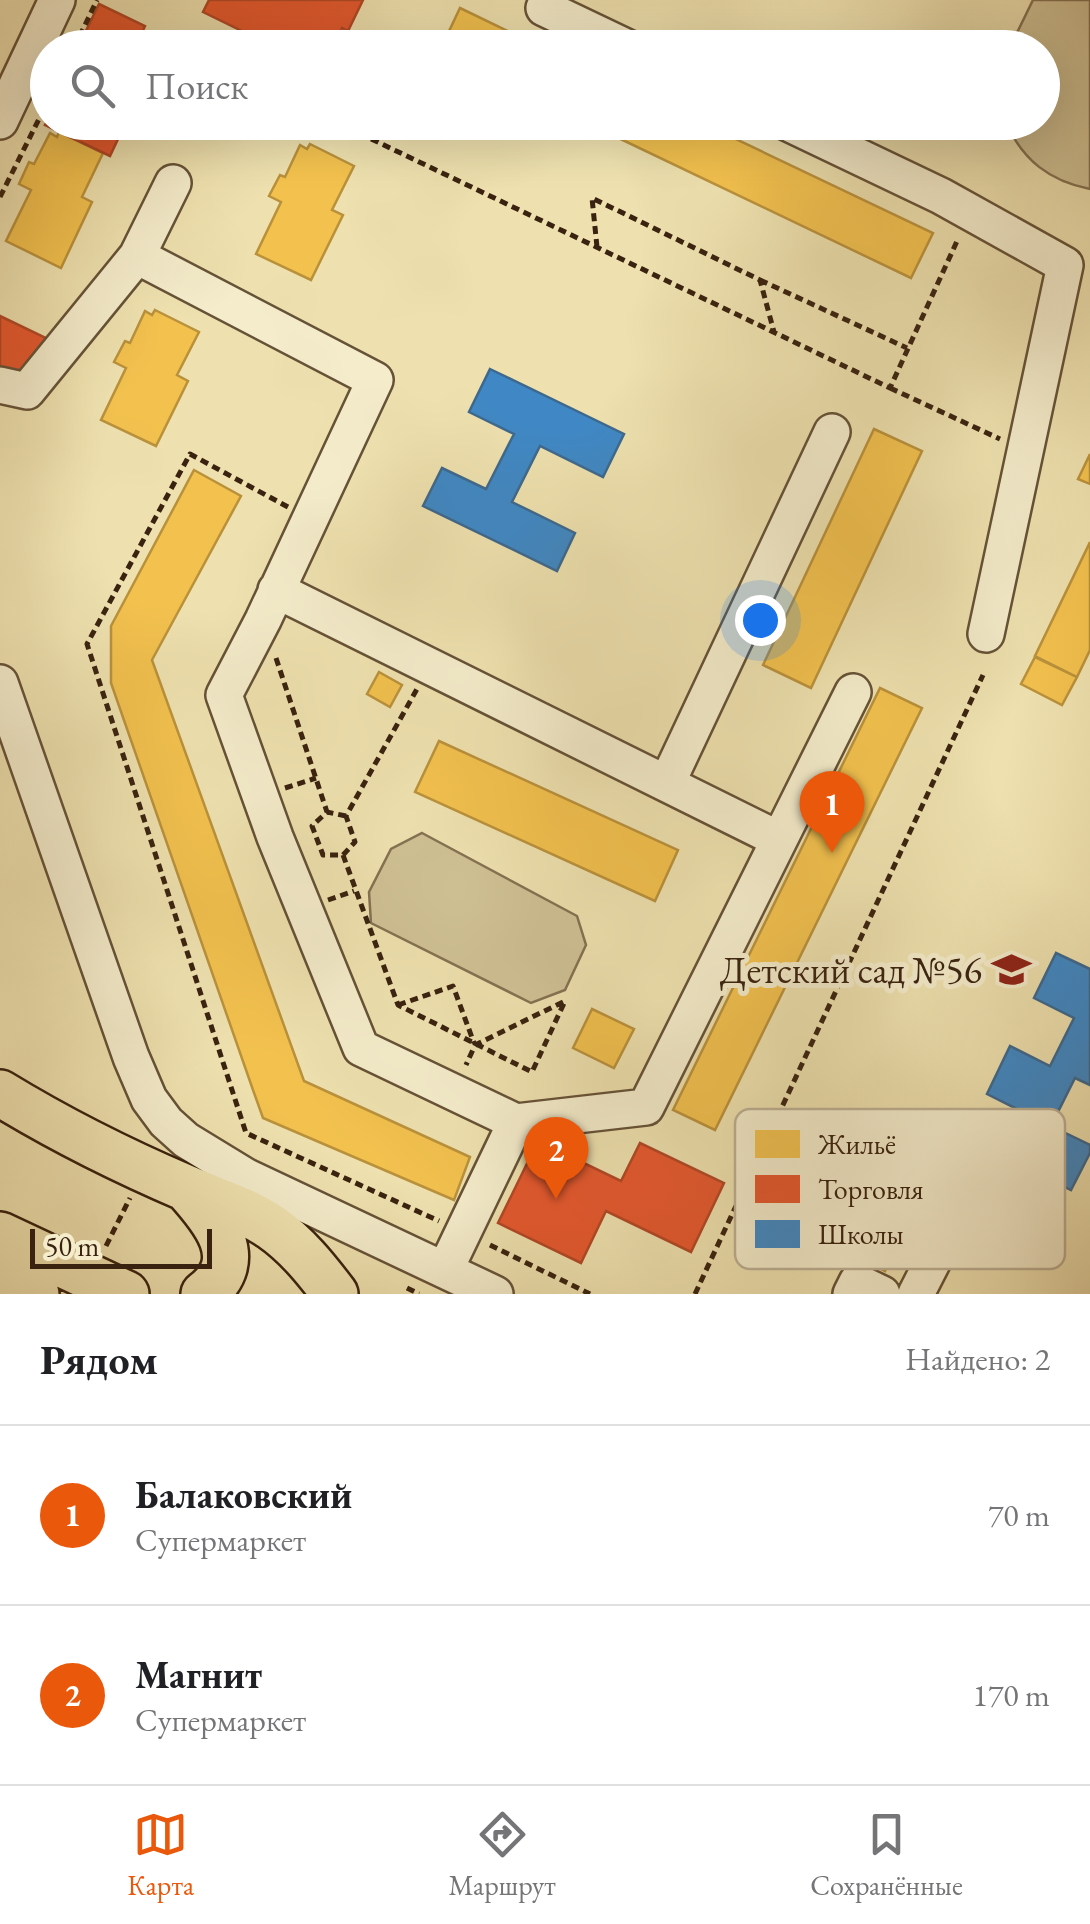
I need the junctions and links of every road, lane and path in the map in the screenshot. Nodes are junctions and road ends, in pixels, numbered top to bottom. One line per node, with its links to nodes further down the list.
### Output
1 (57, 0): 4 (street)
2 (97, 0): 5 (path)
3 (540, 3): 6 (street)
4 (43, 30)
5 (83, 30)
6 (593, 30)
7 (30, 57): 8 (street)
8 (0, 121)
9 (30, 136): 14 (path)
10 (373, 140): 15 (path)
11 (823, 140): 13 (street)
12 (173, 183): 16 (street)
13 (940, 196): 19 (path); 23 (street)
14 (0, 197)
15 (596, 247): 17 (path); 18 (path)
16 (137, 256): 20 (street); 24 (street)
17 (760, 280): 18 (path); 19 (path)
18 (774, 332): 21 (path)
19 (908, 349): 21 (path)
20 (0, 385)
21 (890, 388): 23 (path)
22 (832, 432): 31 (street)
23 (1025, 451): 26 (street)
24 (309, 518): 25 (street); 44 (path)
25 (270, 605): 27 (street); 32 (path); 40 (street)
26 (986, 634)
27 (430, 666): 31 (street); 33 (path)
28 (983, 675): 39 (path)
29 (0, 684): 47 (street)
30 (853, 692): 34 (street)
31 (667, 783): 34 (street)
32 (327, 812): 33 (path); 35 (path)
33 (346, 816): 35 (path)
34 (778, 839): 40 (street)
35 (343, 855): 36 (path)
36 (398, 1005): 37 (path); 37 (path)
37 (474, 1046): 37 (path)
38 (0, 1093): 41 (main road)
39 (781, 1109)
40 (516, 1122): 44 (street)
41 (144, 1168): 42 (main road); 49 (path)
42 (186, 1188): 51 (main road); 52 (main road)
43 (735, 1208): 55 (path)
44 (464, 1232): 47 (street); 54 (path)
45 (0, 1235): 49 (main road)
46 (929, 1269): 58 (street)
47 (445, 1270): 53 (street)
48 (0, 1277): 50 (main road)
49 (108, 1286)
50 (36, 1294)
51 (204, 1294)
52 (335, 1294)
53 (495, 1294)
54 (590, 1294)
55 (695, 1294)
56 (851, 1294): 57 (street)
57 (882, 1294)
58 (916, 1294)

